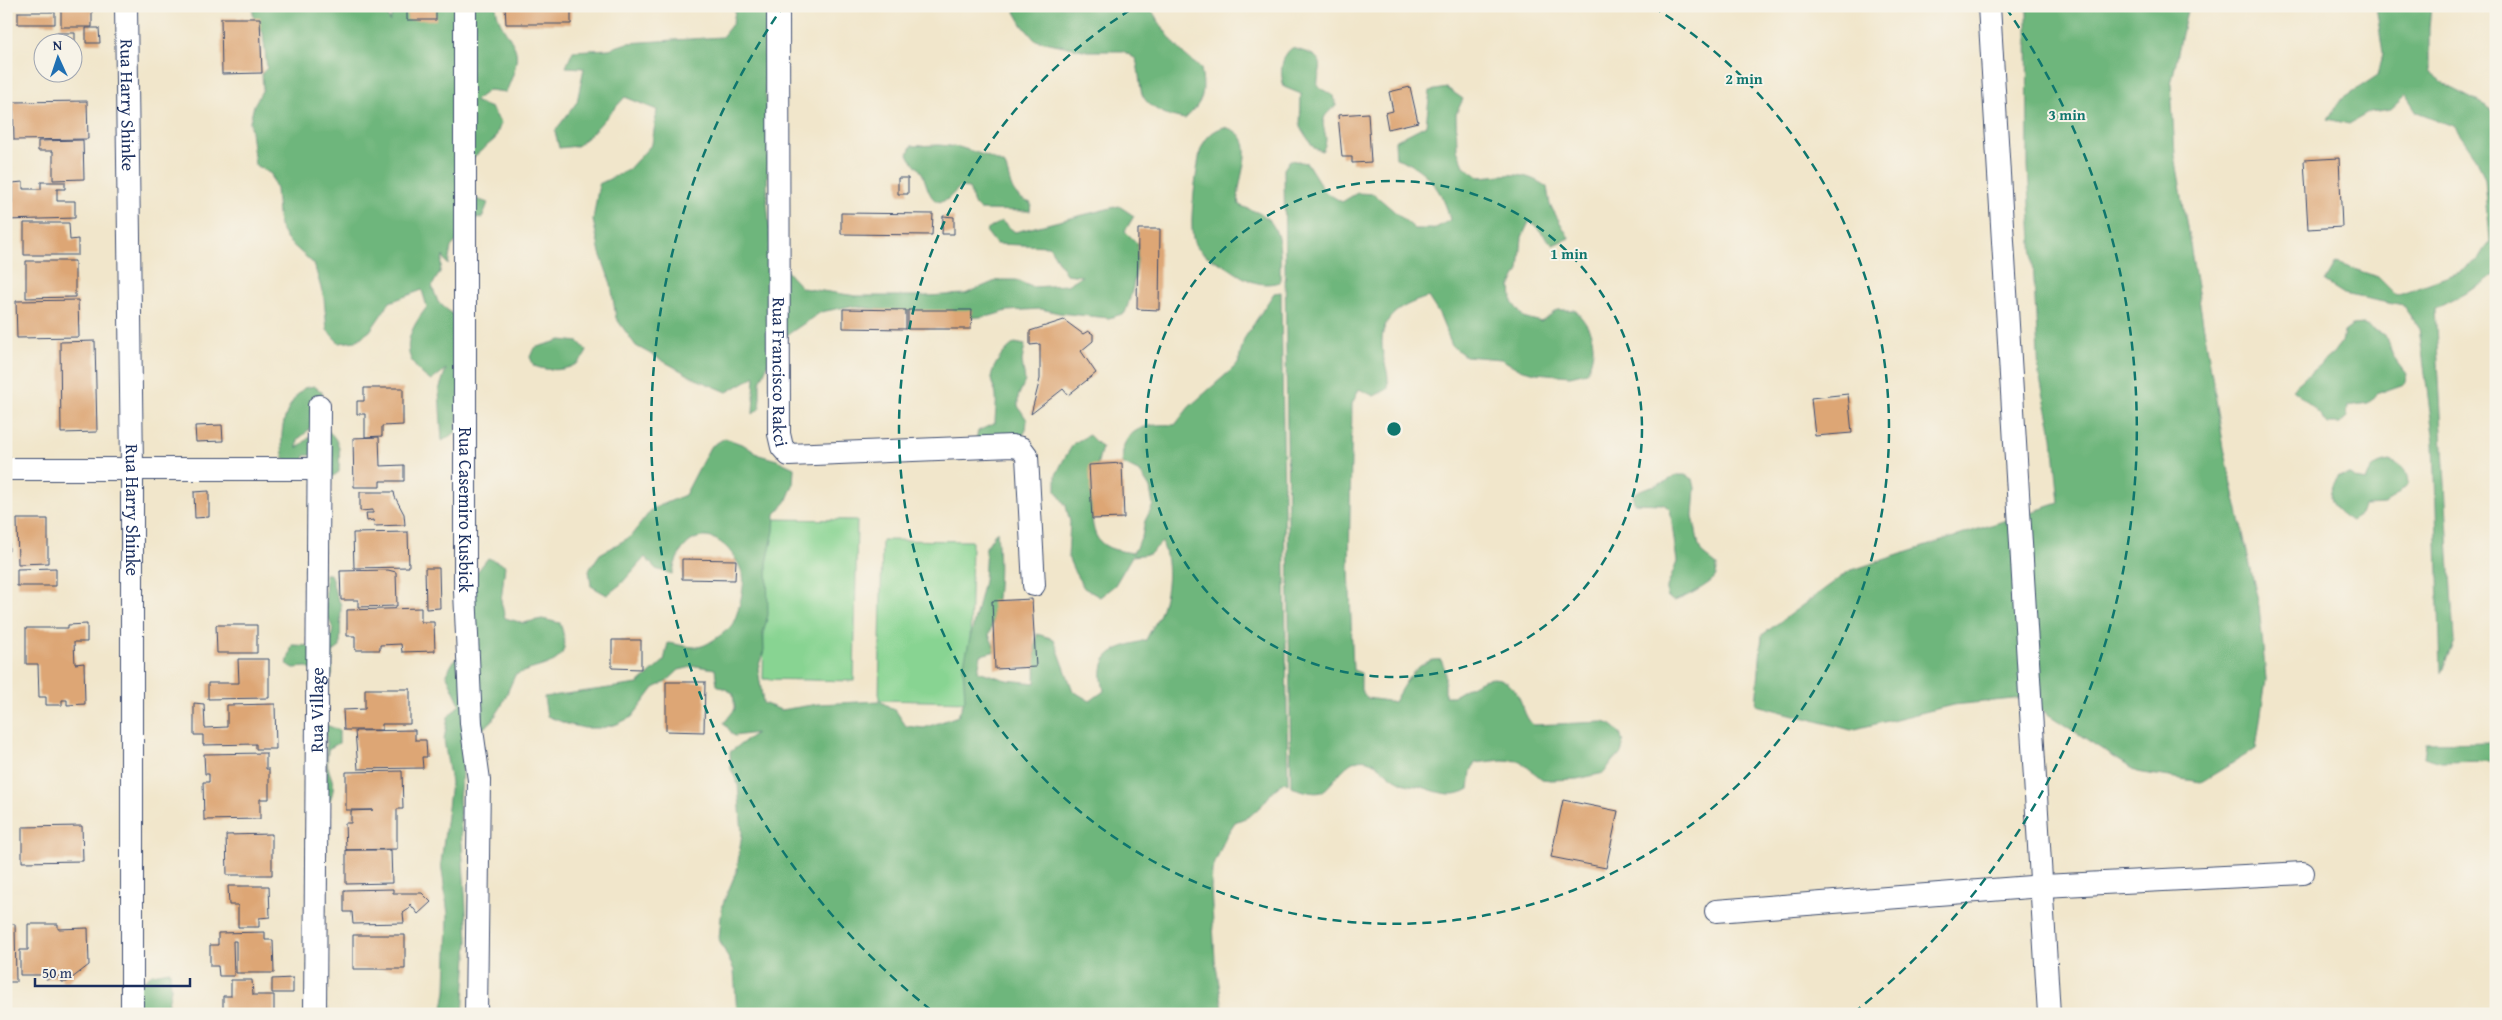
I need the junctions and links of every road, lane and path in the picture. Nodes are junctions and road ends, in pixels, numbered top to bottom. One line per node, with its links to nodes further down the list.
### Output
1 (126, 6): 6 (street, Rua Harry Shinke)
2 (465, 6): 15 (street, Rua Casemiro Kusbick)
3 (778, 6): 9 (street, Rua Francisco Rakci)
4 (1989, 6): 11 (street)
5 (319, 406): 8 (street, Rua Village)
6 (132, 468): 7 (street); 8 (street); 13 (street, Rua Harry Shinke)
7 (6, 469)
8 (316, 469): 14 (street, Rua Village)
9 (1034, 585)
10 (2302, 873): 11 (street)
11 (2043, 886): 12 (street); 16 (street)
12 (1716, 911)
13 (132, 1014)
14 (314, 1014)
15 (476, 1014)
16 (2049, 1014)

